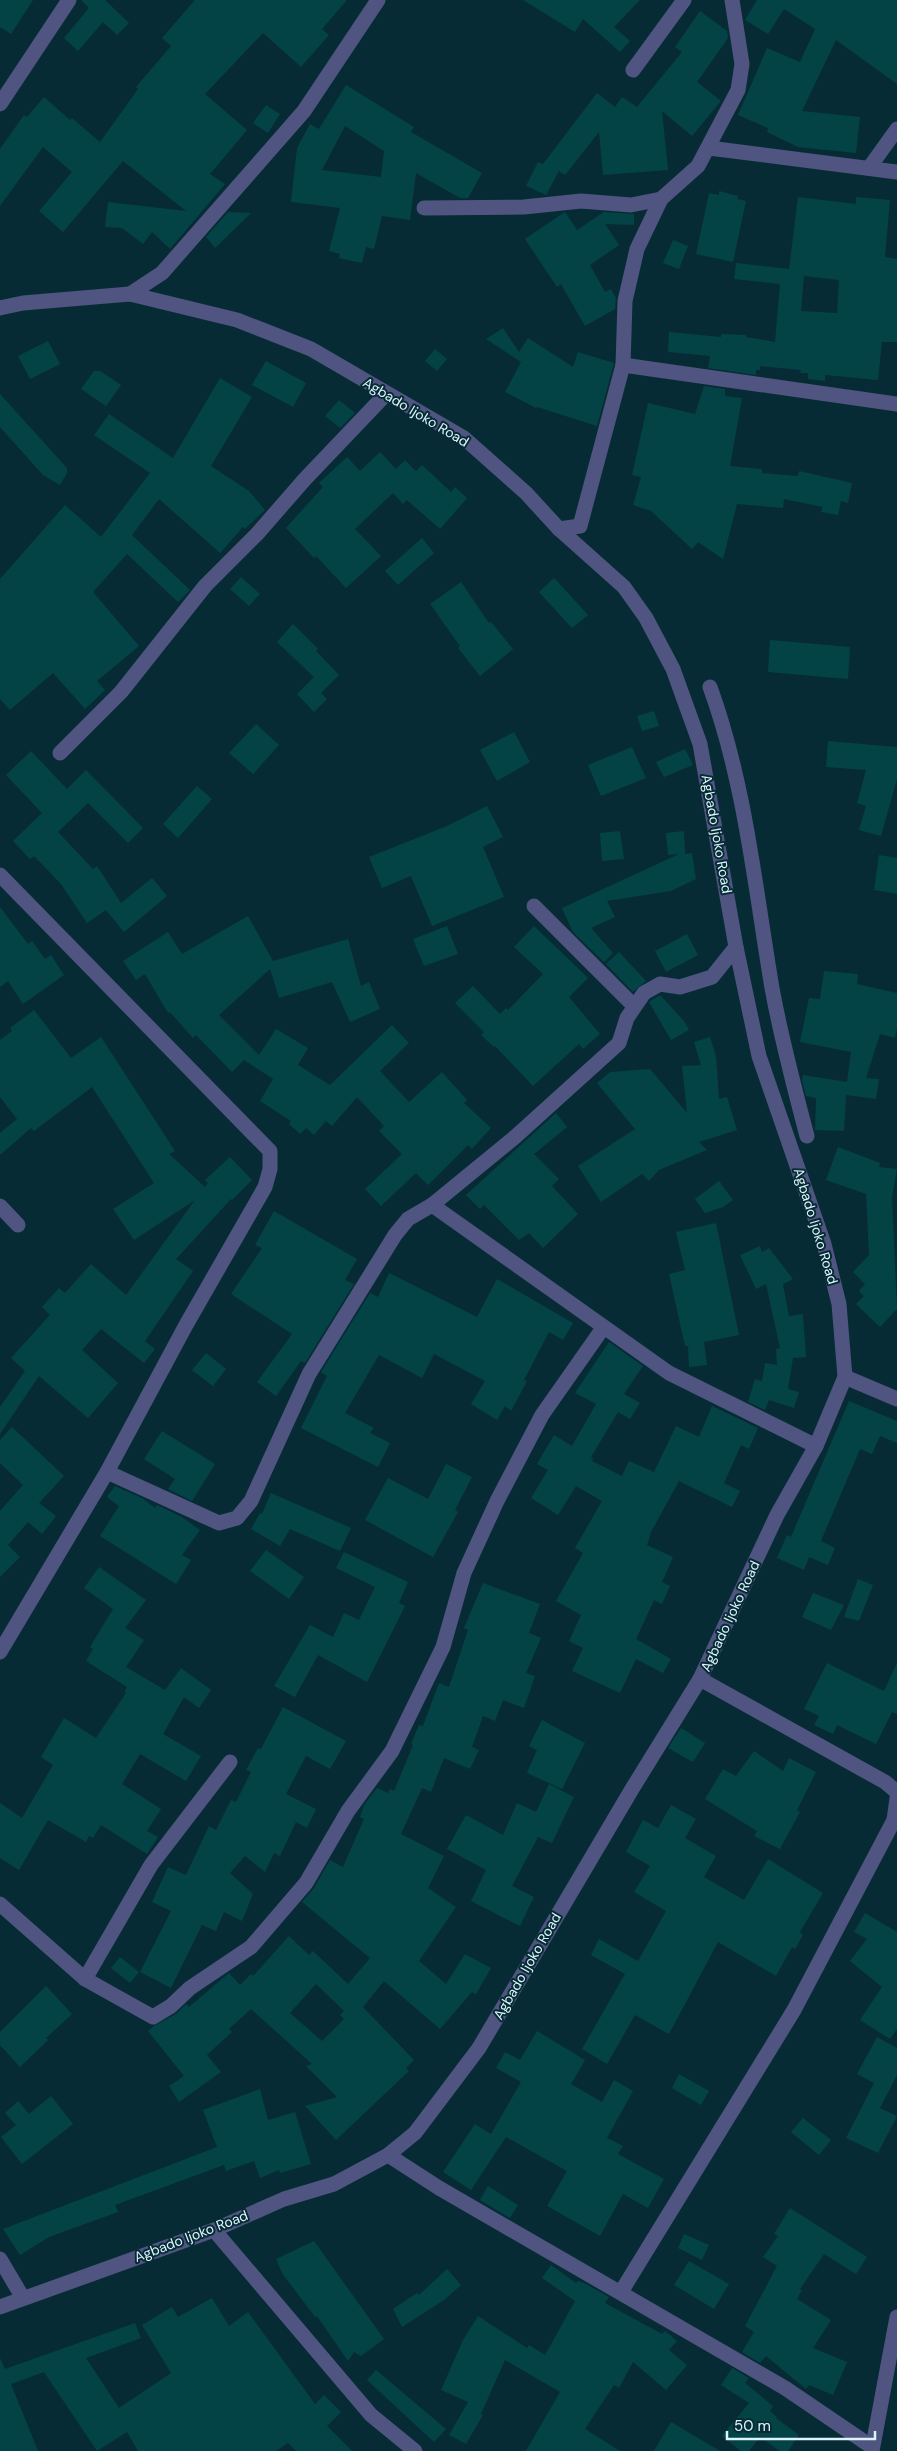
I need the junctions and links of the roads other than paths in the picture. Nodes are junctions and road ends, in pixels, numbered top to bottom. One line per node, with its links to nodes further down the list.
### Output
1 (70, 0): 6 (street)
2 (378, 0): 13 (street)
3 (684, 0): 5 (street)
4 (732, 0): 8 (street)
5 (633, 70)
6 (0, 104)
7 (897, 129): 9 (street)
8 (709, 148): 9 (street); 11 (street)
9 (869, 168): 10 (street)
10 (897, 172)
11 (660, 199): 12 (street); 15 (street)
12 (424, 208)
13 (130, 294): 14 (street, Agbado Ijoko Road); 16 (street, Agbado Ijoko Road)
14 (0, 308)
15 (623, 365): 17 (street); 18 (street)
16 (386, 394): 18 (street, Agbado Ijoko Road); 20 (street)
17 (897, 404)
18 (559, 529): 23 (street, Agbado Ijoko Road)
19 (710, 687): 25 (street)
20 (60, 753)
21 (0, 875): 33 (street)
22 (534, 906): 24 (street)
23 (736, 946): 24 (street); 30 (street, Agbado Ijoko Road)
24 (634, 1006): 26 (street)
25 (807, 1136)
26 (432, 1205): 29 (street); 33 (street)
27 (0, 1206): 28 (street)
28 (18, 1225)
29 (603, 1328): 32 (street); 40 (street)
30 (845, 1377): 31 (street); 32 (street, Agbado Ijoko Road)
31 (897, 1399)
32 (816, 1446): 35 (street, Agbado Ijoko Road)
33 (108, 1472): 34 (street)
34 (0, 1652)
35 (700, 1679): 37 (street); 41 (street, Agbado Ijoko Road)
36 (230, 1762): 40 (street)
37 (897, 1792)
38 (897, 1798): 44 (street)
39 (0, 1904): 40 (street)
40 (86, 1979)
41 (388, 2154): 42 (street, Agbado Ijoko Road); 44 (street)
42 (214, 2230): 45 (street, Agbado Ijoko Road); 49 (street)
43 (0, 2260): 45 (street)
44 (621, 2292): 48 (street)
45 (23, 2298): 46 (street, Agbado Ijoko Road)
46 (0, 2307)
47 (897, 2316): 48 (street)
48 (872, 2449)
49 (415, 2451)

